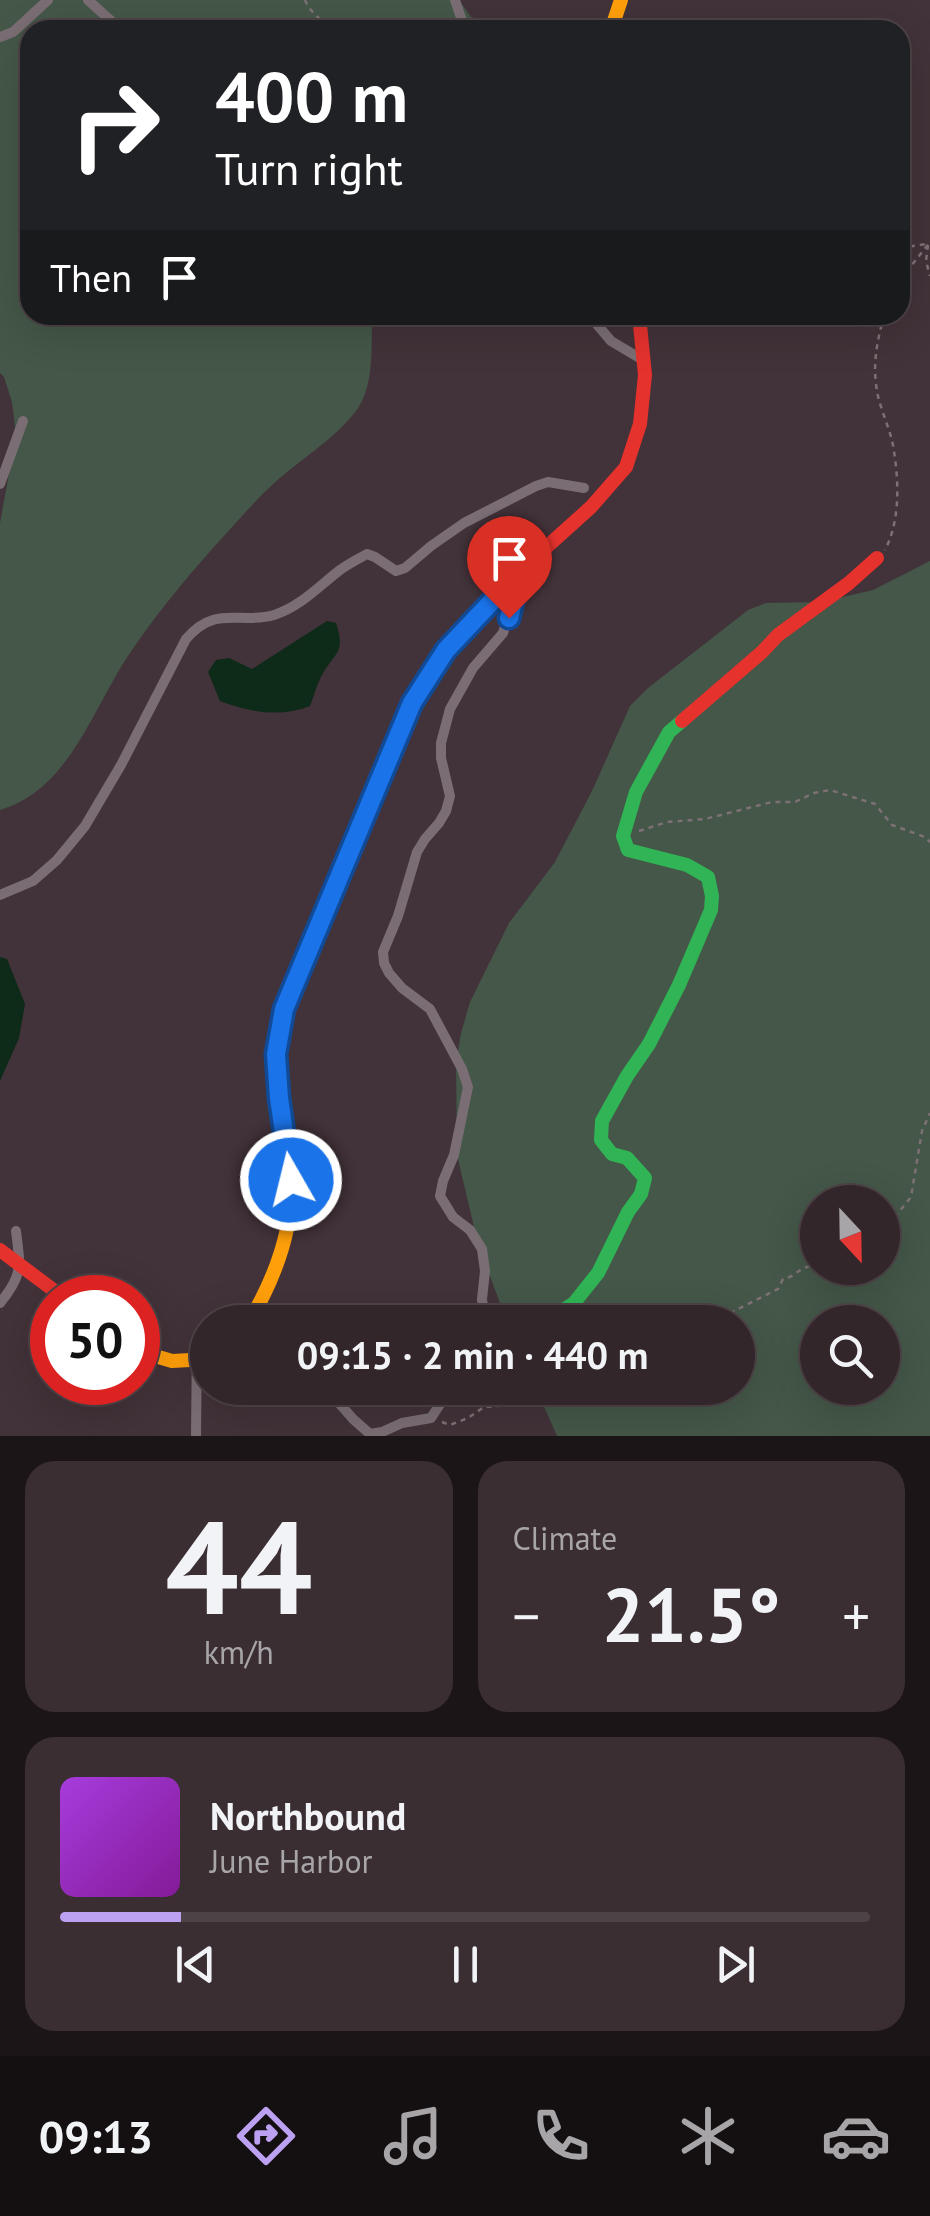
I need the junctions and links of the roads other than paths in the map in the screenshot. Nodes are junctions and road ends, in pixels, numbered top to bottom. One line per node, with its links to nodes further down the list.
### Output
1 (48, 0): 3 (street)
2 (88, 0): 4 (street)
3 (26, 20)
4 (111, 20)
5 (597, 325): 7 (street)
6 (640, 325): 7 (main road)
7 (643, 360): 12 (main road)
8 (23, 421): 9 (street)
9 (0, 484)
10 (584, 488): 13 (street)
11 (877, 558): 21 (main road)
12 (531, 560): 19 (main road); 20 (street)
13 (0, 895)
14 (16, 1230): 16 (street)
15 (0, 1250): 16 (main road)
16 (20, 1267): 17 (main road); 18 (street)
17 (31, 1275)
18 (0, 1303)
19 (261, 1305)
20 (483, 1305)
21 (570, 1305)
22 (160, 1358): 23 (main road)
23 (190, 1361)
24 (198, 1405): 27 (street)
25 (342, 1405): 26 (street)
26 (439, 1405)
27 (196, 1436)

